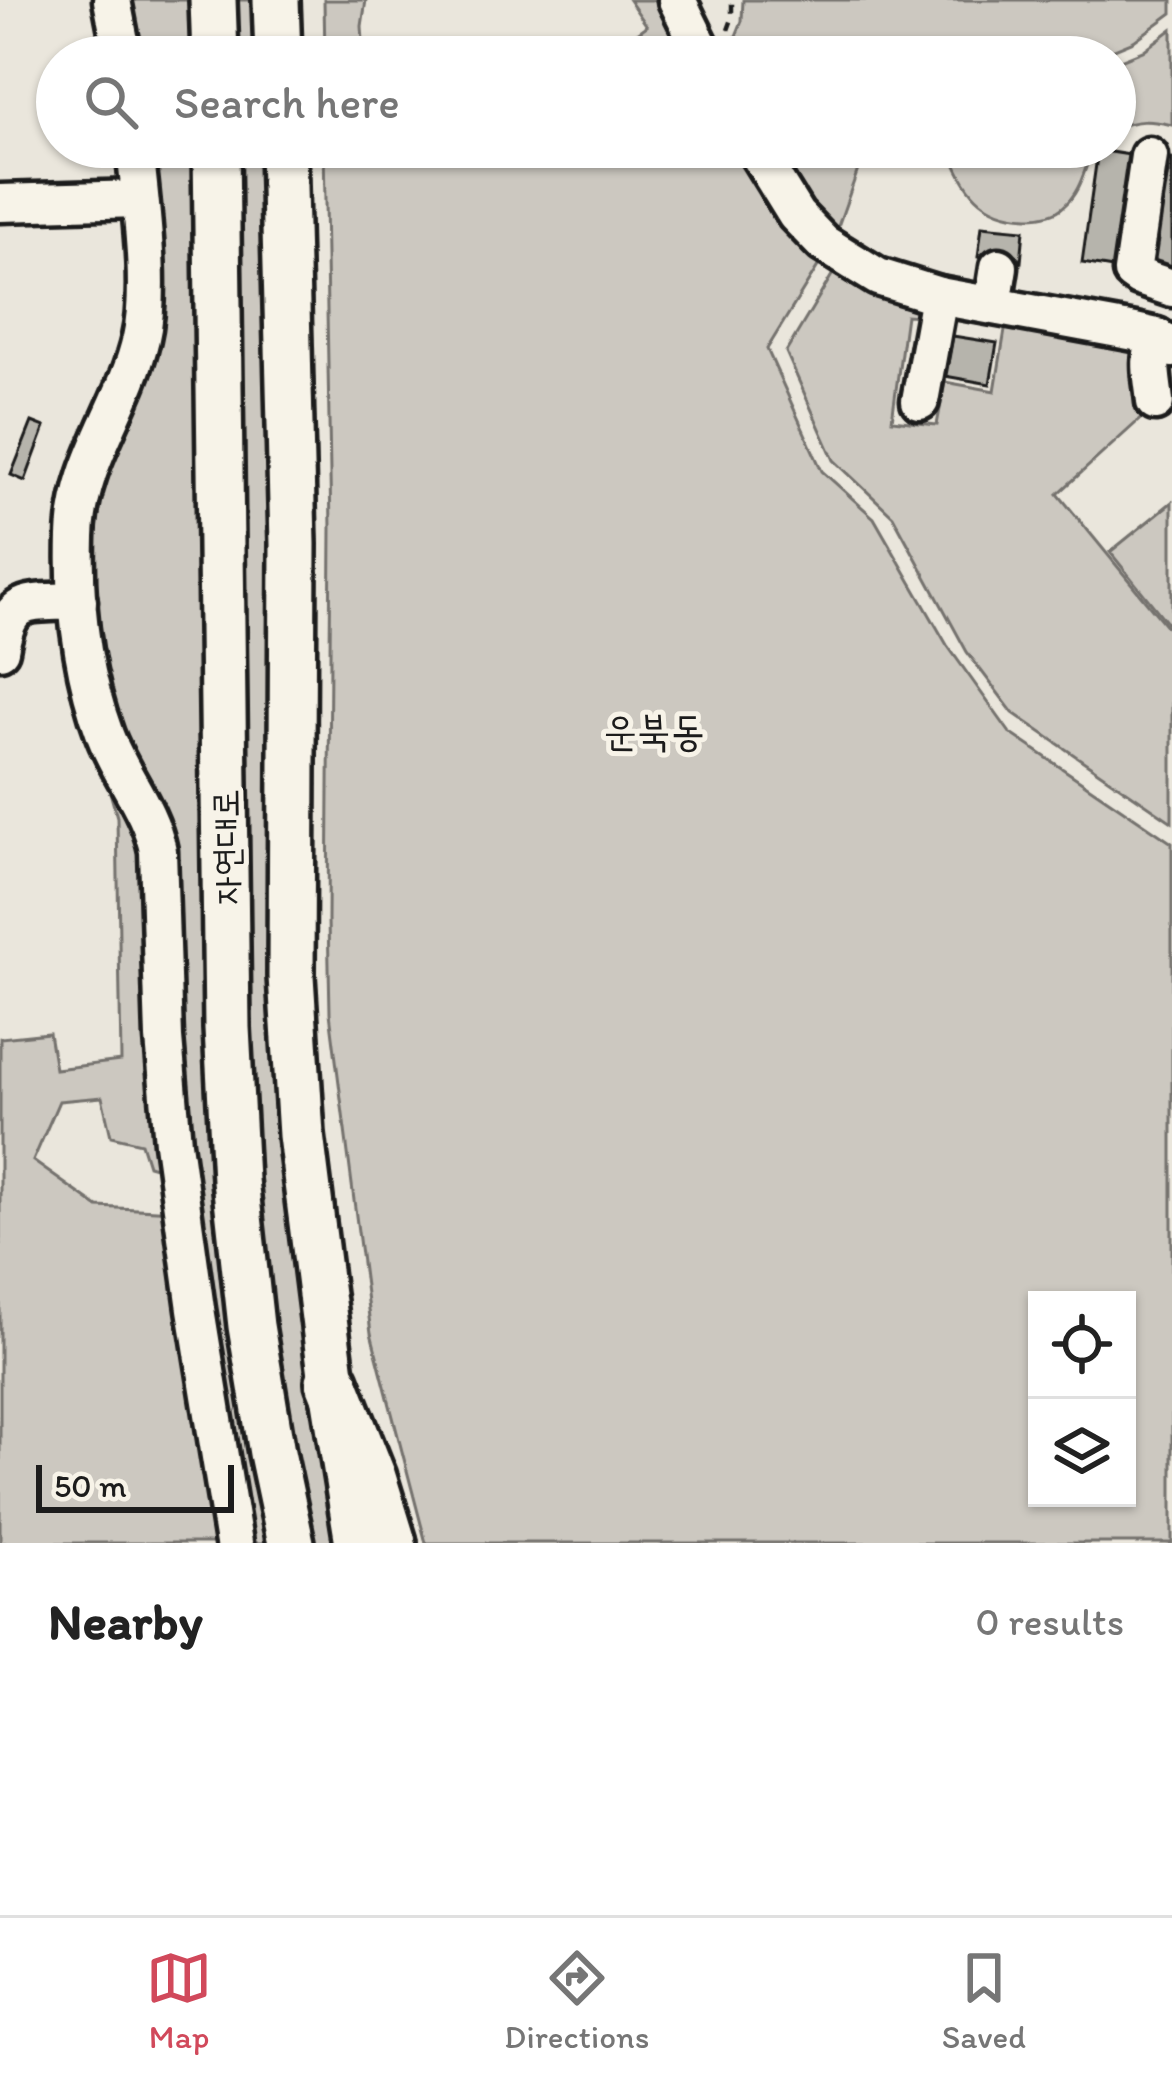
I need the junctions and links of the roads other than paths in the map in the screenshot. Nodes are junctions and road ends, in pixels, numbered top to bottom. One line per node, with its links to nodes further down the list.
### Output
1 (112, 0): 5 (lane)
2 (213, 0): 6 (main road)
3 (275, 0): 7 (main road)
4 (677, 0): 8 (lane)
5 (119, 36)
6 (214, 36)
7 (277, 36)
8 (695, 36)
9 (1149, 156): 17 (lane)
10 (137, 168): 14 (lane)
11 (216, 168): 27 (main road, 자연대로)
12 (284, 168): 25 (main road, 자연대로)
13 (767, 168): 18 (lane)
14 (140, 199): 15 (lane); 23 (lane)
15 (0, 202)
16 (998, 267): 19 (lane)
17 (1172, 288)
18 (939, 296): 19 (lane); 21 (lane)
19 (993, 304): 20 (lane)
20 (1165, 338): 22 (lane)
21 (920, 401)
22 (1155, 402)
23 (78, 602): 24 (lane); 26 (lane)
24 (0, 650)
25 (332, 1382): 28 (main road, 자연대로); 29 (highway)
26 (234, 1543)
27 (290, 1543)
28 (358, 1543)
29 (390, 1543)

